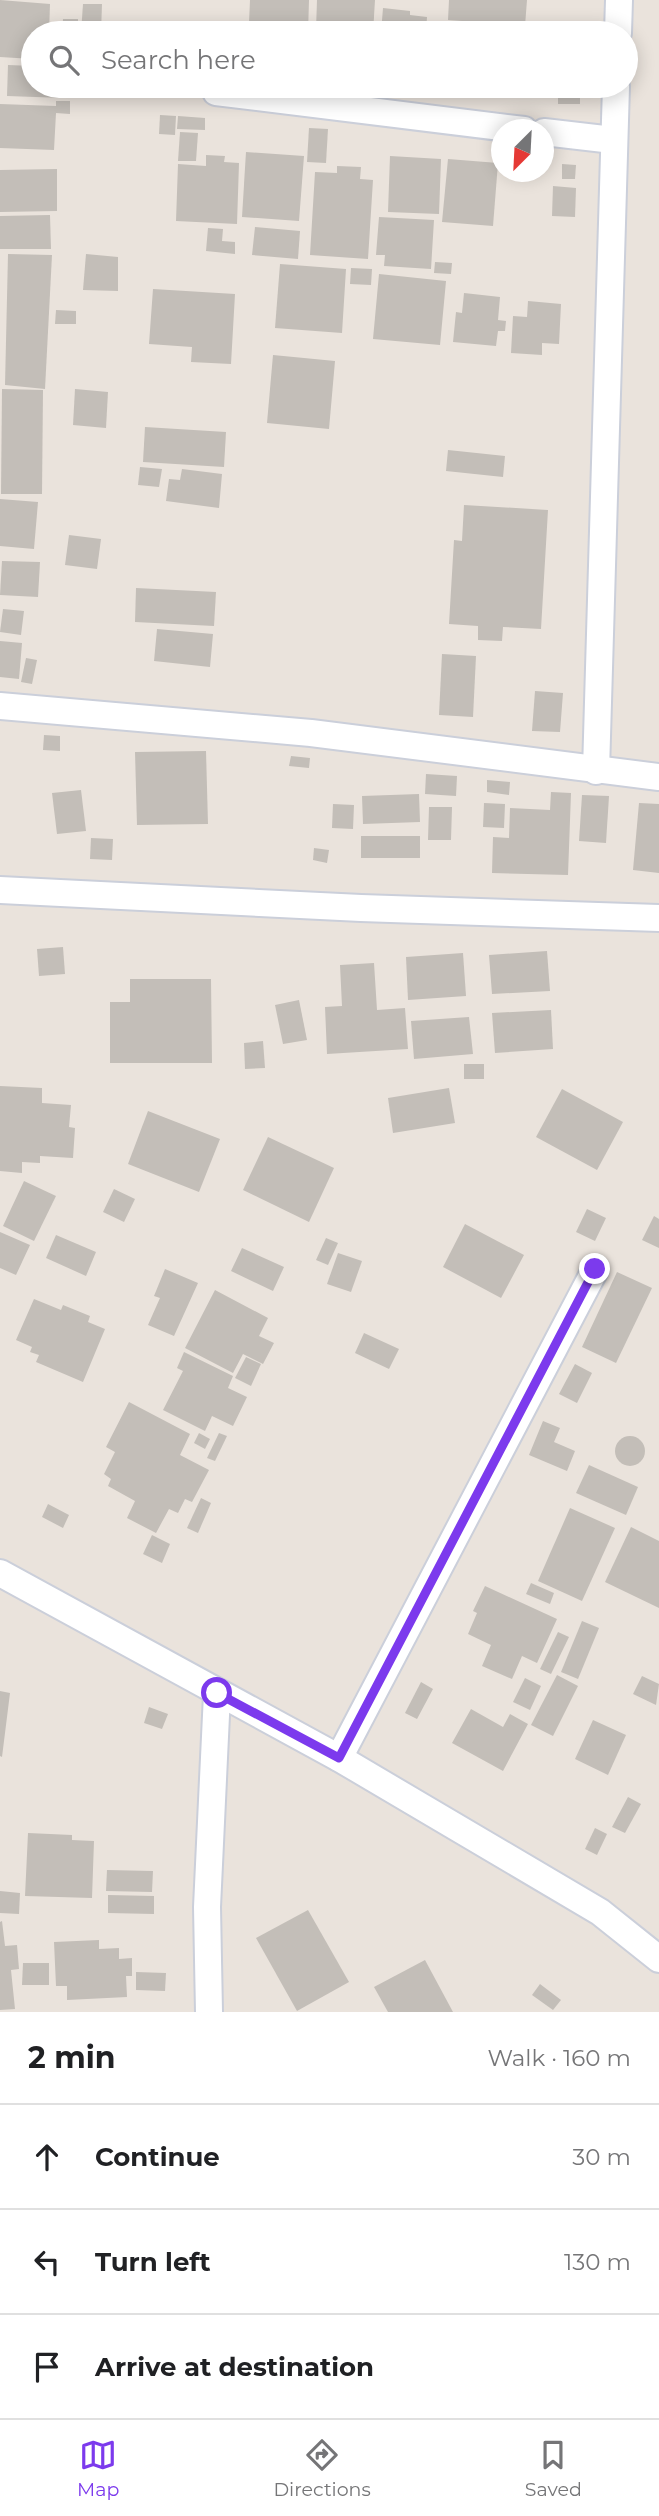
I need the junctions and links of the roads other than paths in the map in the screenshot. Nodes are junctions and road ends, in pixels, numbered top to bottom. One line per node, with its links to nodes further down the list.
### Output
1 (619, 0): 2 (street)
2 (618, 21)
3 (264, 98): 5 (street)
4 (616, 98): 7 (street)
5 (491, 126)
6 (554, 133): 7 (street)
7 (614, 140): 9 (street)
8 (0, 706): 9 (street)
9 (596, 771): 10 (street)
10 (659, 777)
11 (0, 890): 12 (street)
12 (659, 918)
13 (595, 1269): 16 (street)
14 (0, 1573): 15 (street)
15 (217, 1693): 16 (street); 18 (street)
16 (339, 1758): 17 (street)
17 (659, 1959)
18 (209, 2012)

